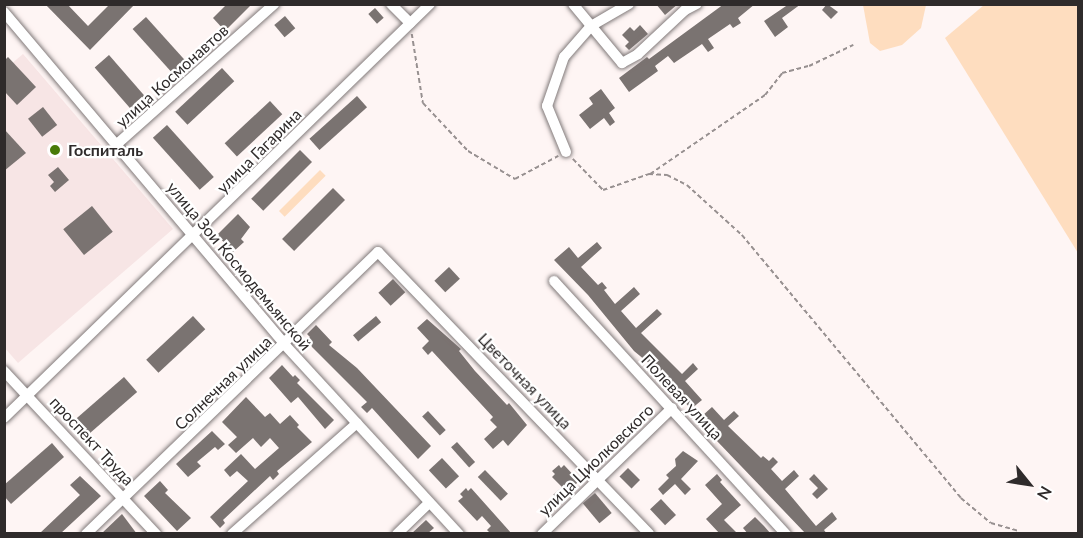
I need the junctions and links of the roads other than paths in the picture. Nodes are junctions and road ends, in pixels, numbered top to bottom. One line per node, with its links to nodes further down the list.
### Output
1 (274, 4): 10 (street, улица Космонавтов)
2 (391, 4): 8 (street)
3 (430, 4): 8 (street, улица Гагарина)
4 (573, 4): 9 (street)
5 (629, 4): 9 (street)
6 (698, 4): 9 (street)
7 (4, 12): 10 (street, улица Зои Космодемьянской)
8 (410, 23): 12 (street, улица Гагарина)
9 (591, 26): 11 (street)
10 (116, 146): 12 (street, улица Зои Космодемьянской)
11 (566, 152)
12 (194, 236): 15 (street, улица Зои Космодемьянской); 17 (street, улица Гагарина)
13 (378, 252): 15 (street, Солнечная улица); 21 (street, Цветочная улица)
14 (554, 281): 18 (street, Полевая улица)
15 (285, 345): 20 (street, улица Зои Космодемьянской); 22 (street, Солнечная улица)
16 (4, 370): 17 (street, проспект Труда)
17 (29, 395): 19 (street, улица Гагарина); 22 (street, проспект Труда)
18 (672, 408): 21 (street, улица Циолковского); 31 (street, Полевая улица)
19 (4, 418)
20 (357, 423): 23 (street, улица Зои Космодемьянской); 26 (street)
21 (598, 478): 29 (street, улица Циолковского); 30 (street, Цветочная улица)
22 (123, 498): 24 (street, Солнечная улица); 25 (street, проспект Труда)
23 (429, 503): 27 (street); 28 (street, улица Зои Космодемьянской)
24 (86, 534)
25 (156, 534)
26 (232, 534)
27 (397, 534)
28 (459, 534)
29 (542, 534)
30 (649, 534)
31 (786, 534)

